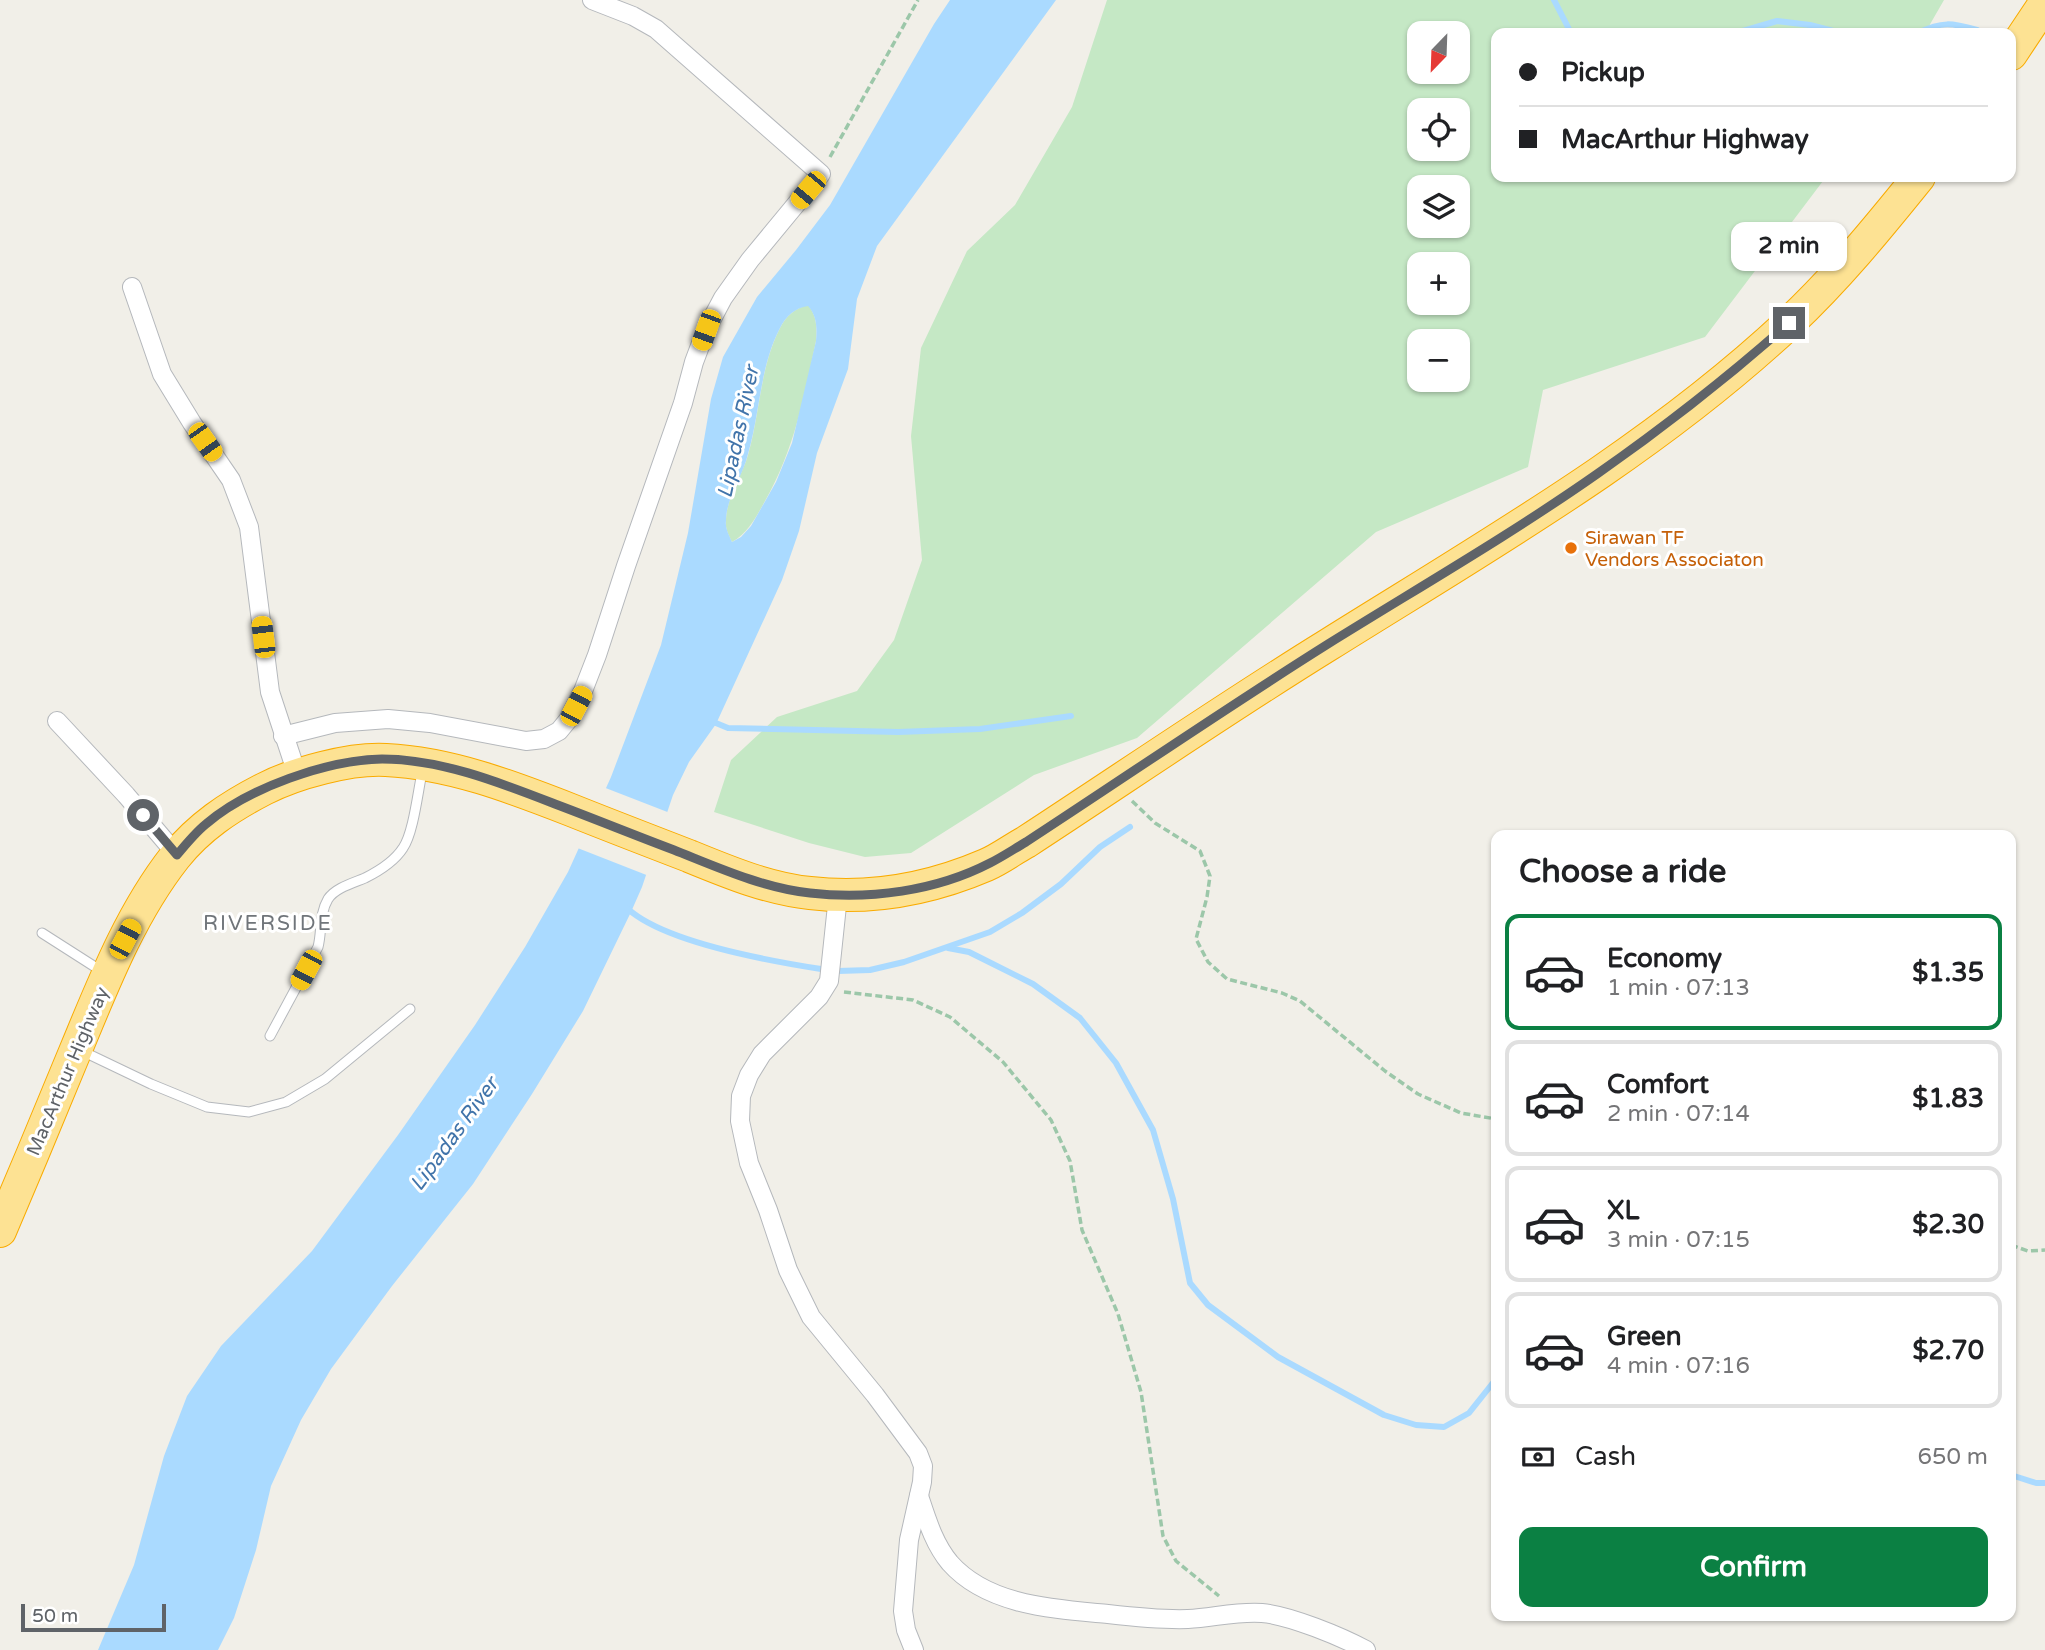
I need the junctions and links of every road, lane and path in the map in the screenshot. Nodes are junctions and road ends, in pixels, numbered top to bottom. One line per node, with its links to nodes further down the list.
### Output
1 (592, 0): 5 (street)
2 (918, 0): 5 (path)
3 (2045, 3): 4 (highway)
4 (2016, 46)
5 (821, 174): 9 (street)
6 (1915, 182): 12 (highway, MacArthur Highway)
7 (132, 287): 9 (street)
8 (57, 721): 13 (street)
9 (283, 736): 11 (street)
10 (424, 763): 11 (highway, MacArthur Highway); 14 (highway, MacArthur Highway); 19 (lane)
11 (297, 774): 13 (highway, MacArthur Highway)
12 (1118, 782): 14 (highway, MacArthur Highway); 21 (path)
13 (177, 855): 16 (highway, MacArthur Highway)
14 (838, 896): 17 (street)
15 (42, 933): 16 (lane)
16 (107, 975): 20 (highway, MacArthur Highway)
17 (824, 989): 25 (street); 26 (path)
18 (410, 1009): 20 (lane)
19 (270, 1036)
20 (76, 1049): 22 (highway, MacArthur Highway)
21 (1491, 1118)
22 (3, 1217)
23 (2016, 1247): 24 (path)
24 (2045, 1250)
25 (919, 1496): 26 (street); 27 (street)
26 (1241, 1614): 28 (street)
27 (914, 1650)
28 (1366, 1650)

